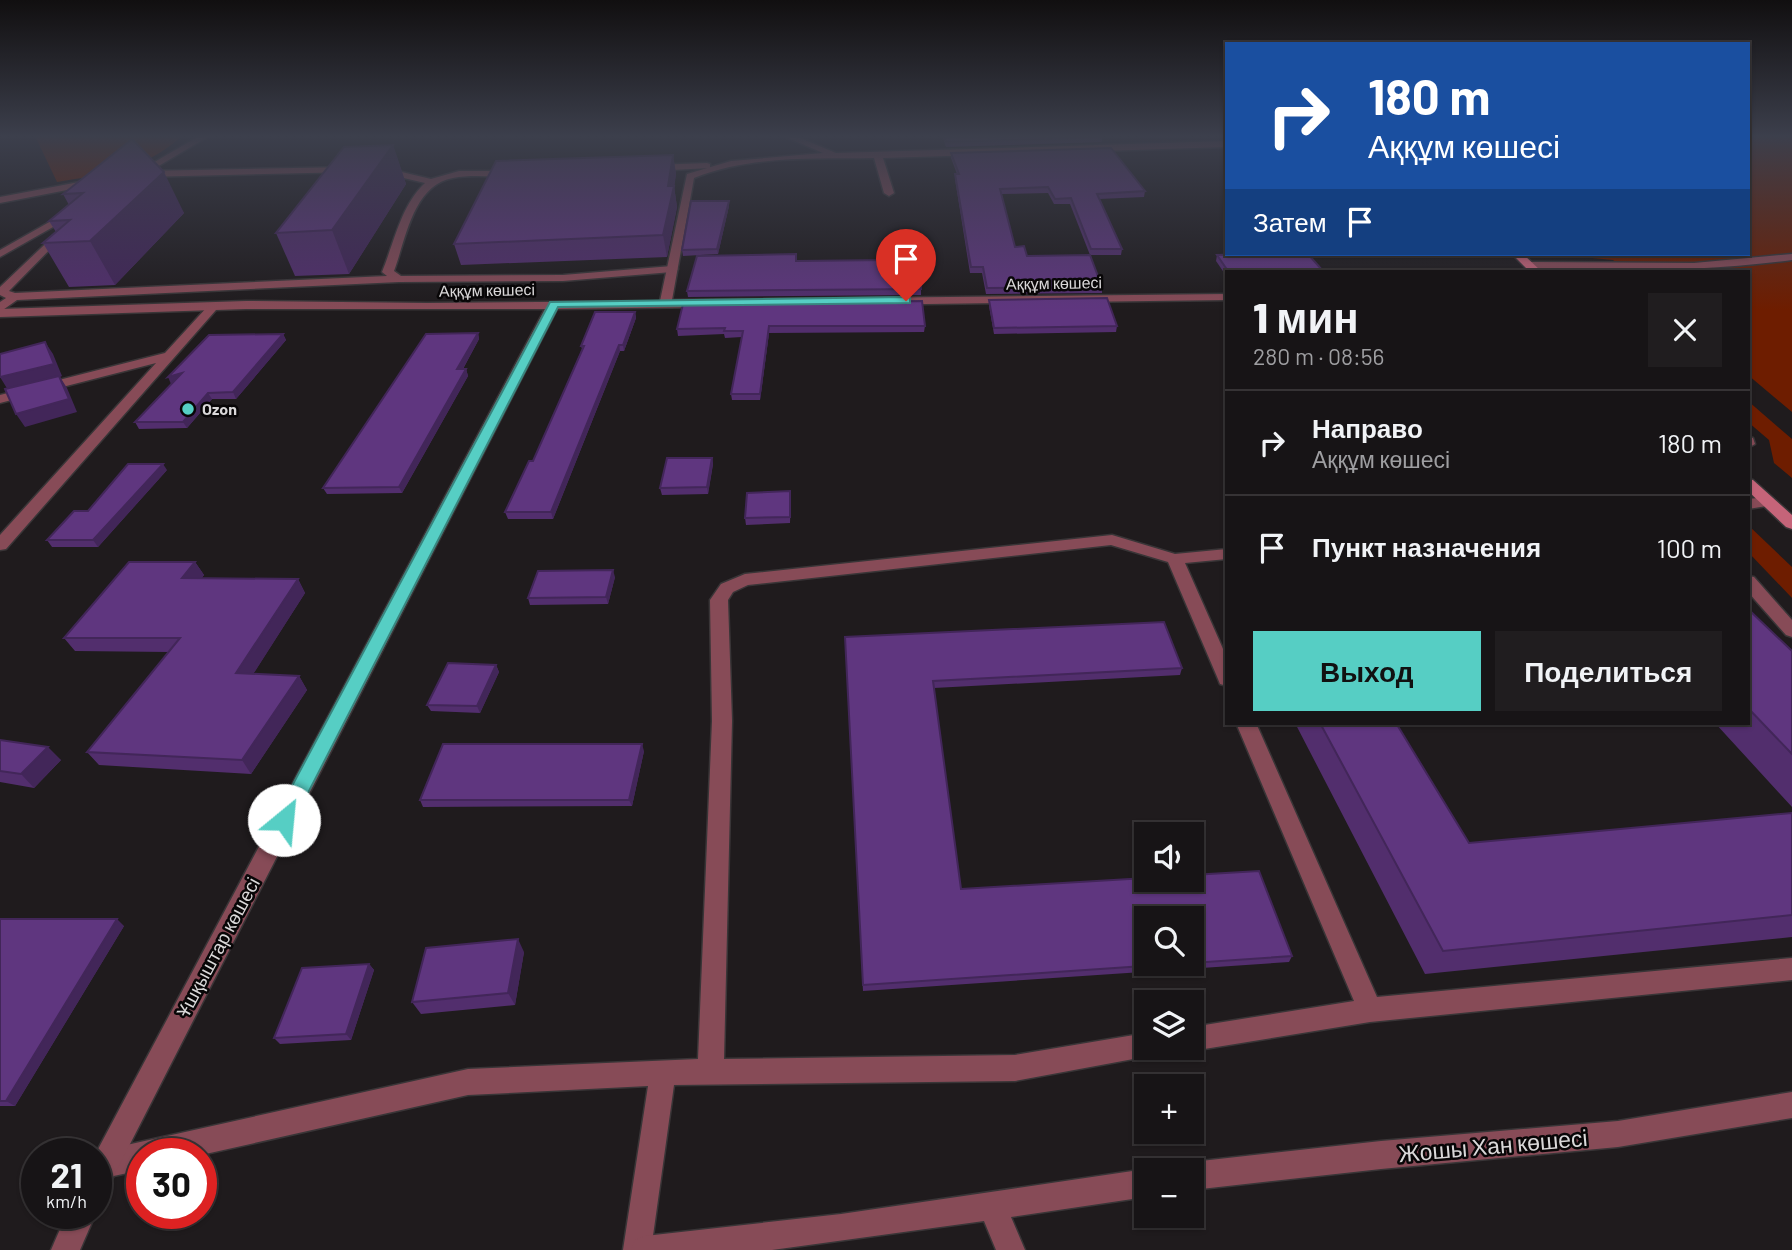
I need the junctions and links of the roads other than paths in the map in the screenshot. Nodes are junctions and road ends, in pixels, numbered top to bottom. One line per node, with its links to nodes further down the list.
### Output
1 (35, 193): 4 (street)
2 (423, 193): 12 (street)
3 (687, 193): 11 (street)
4 (0, 200)
5 (82, 207): 6 (street)
6 (71, 214): 7 (street); 13 (street)
7 (0, 254)
8 (1519, 256): 10 (main road)
9 (1792, 257): 10 (street)
10 (1532, 268)
11 (672, 269): 12 (street); 16 (street)
12 (399, 279): 13 (street)
13 (14, 297): 18 (street)
14 (1225, 297): 16 (street, Аққұм көшесі)
15 (554, 304): 16 (street, Аққұм көшесі); 17 (street, Аққұм көшесі); 40 (street, Ұшқыштар көшесі)
16 (666, 304)
17 (212, 308): 18 (street, Аққұм көшесі); 19 (street)
18 (0, 311)
19 (168, 356): 20 (street); 25 (street)
20 (0, 399)
21 (1750, 485): 22 (main road)
22 (1768, 502): 23 (street); 24 (main road)
23 (1750, 504)
24 (1792, 524)
25 (0, 545)
26 (1225, 554): 27 (street)
27 (1175, 559): 30 (street); 36 (street)
28 (1750, 583): 29 (street)
29 (1792, 631)
30 (1225, 674)
31 (1247, 725): 33 (street)
32 (1792, 969): 33 (street)
33 (1370, 1010): 34 (street)
34 (1204, 1037)
35 (1134, 1048): 36 (street)
36 (710, 1071): 37 (street)
37 (663, 1072): 39 (street); 46 (street)
38 (1792, 1105): 41 (street, Жошы Хан көшесі)
39 (217, 1138)
40 (112, 1150)
41 (1204, 1175)
42 (1134, 1185): 43 (street)
43 (991, 1205): 47 (street); 48 (street)
44 (75, 1229): 45 (street)
45 (65, 1250)
46 (637, 1250)
47 (645, 1250)
48 (1011, 1250)

